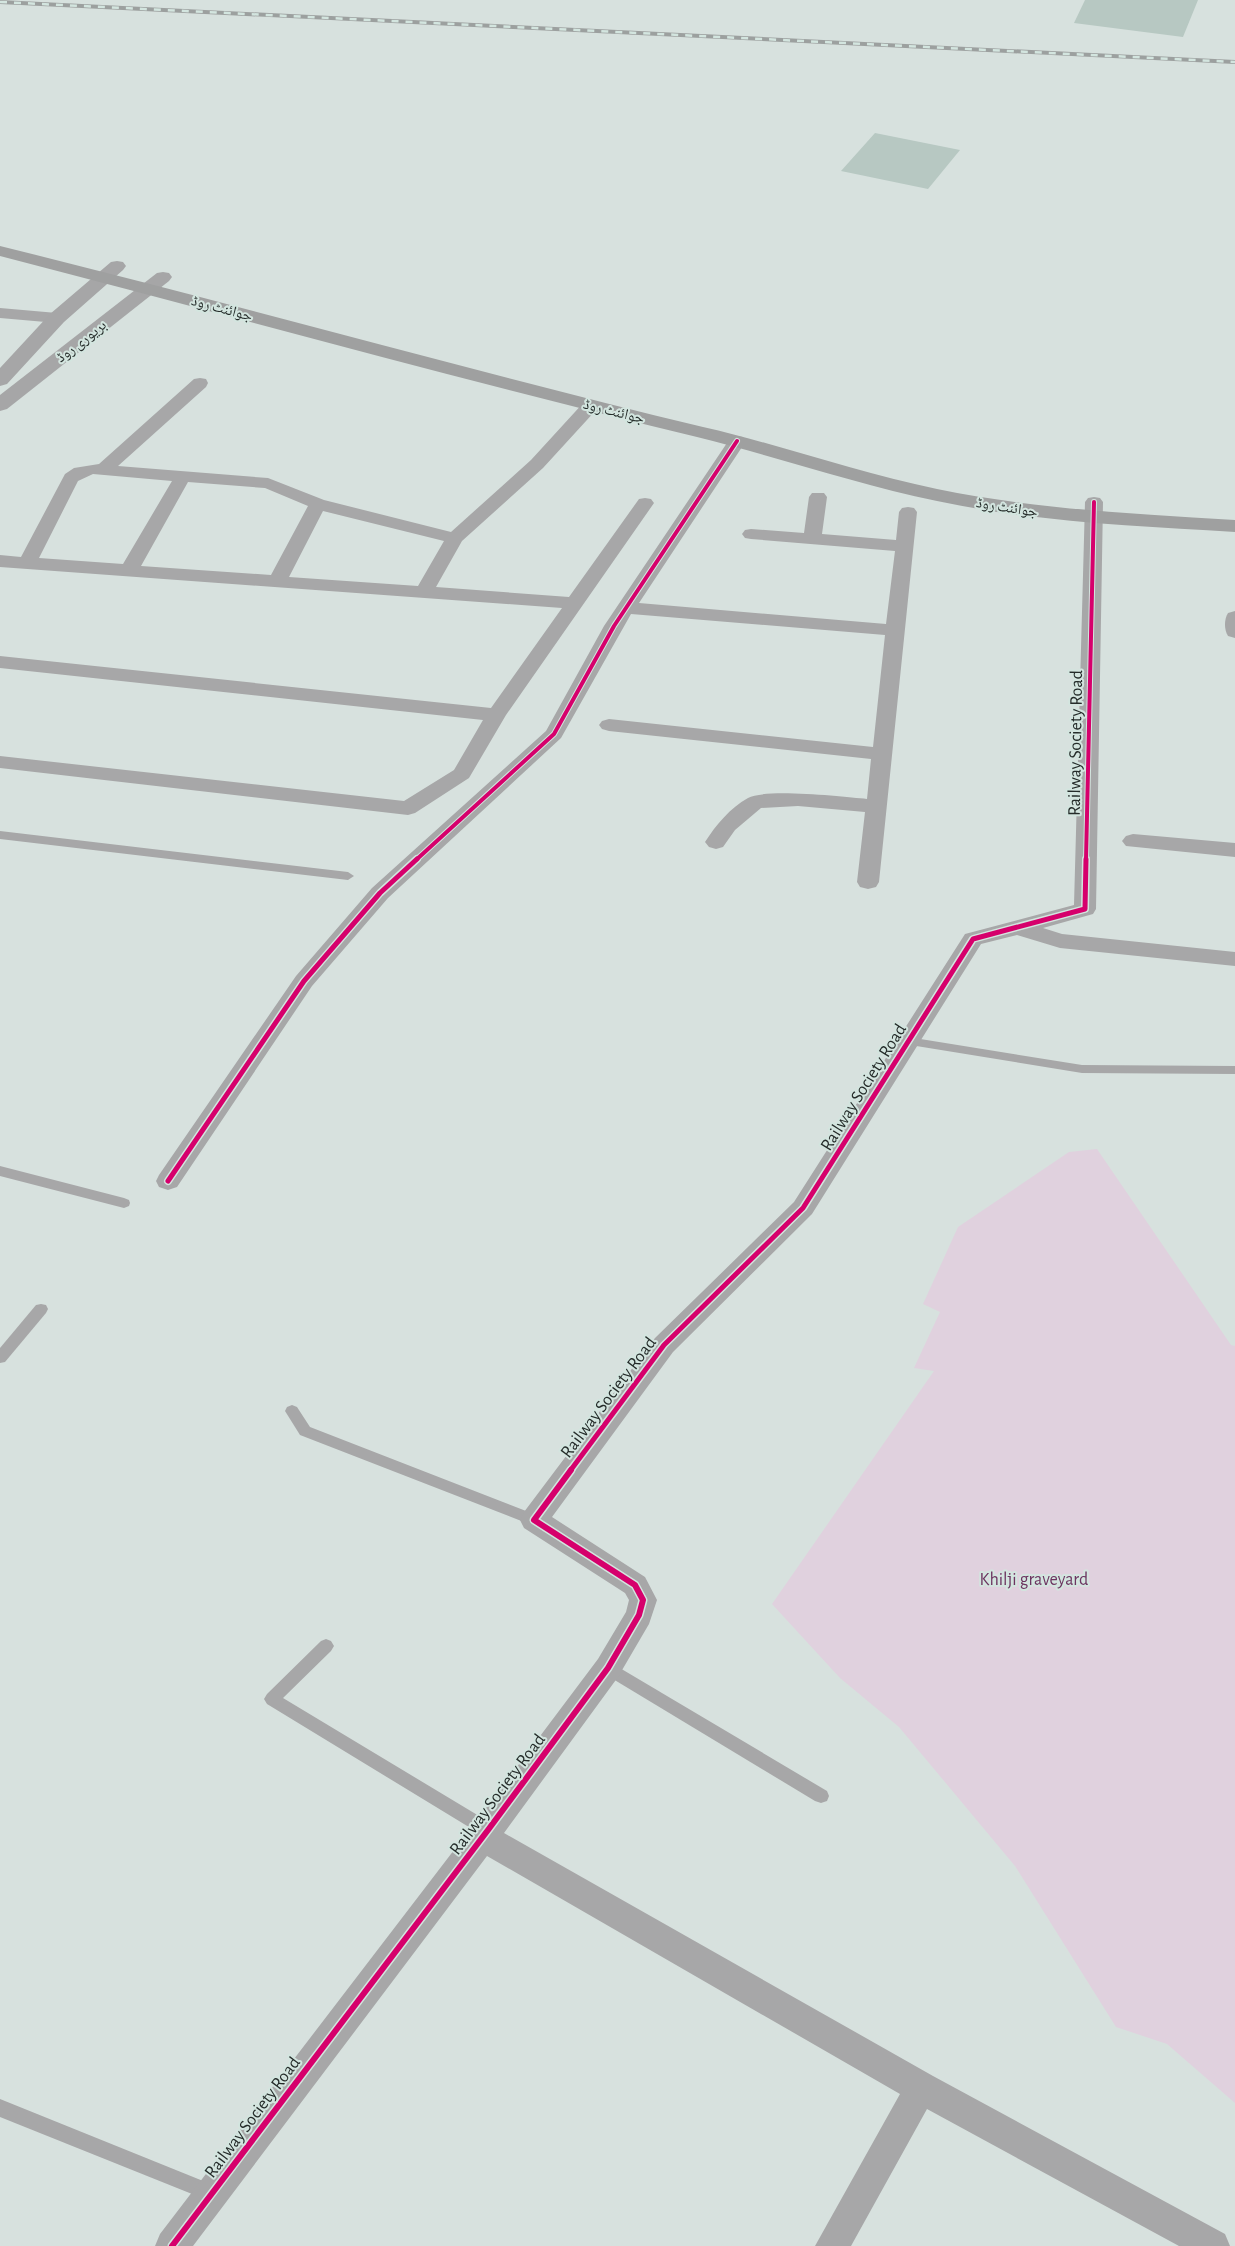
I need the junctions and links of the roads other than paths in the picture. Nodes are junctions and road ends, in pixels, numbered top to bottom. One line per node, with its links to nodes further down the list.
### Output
1 (0, 235): 3 (main road, جوائنٹ روڈ)
2 (0, 251): 3 (main road, جوائنٹ روڈ)
3 (109, 272): 4 (main road, جوائنٹ روڈ); 6 (main road, بریوری روڈ)
4 (155, 283): 9 (main road, بریوری روڈ); 10 (main road, جوائنٹ روڈ); 17 (main road, جوائنٹ روڈ)
5 (0, 313): 6 (street)
6 (57, 318): 7 (main road, بریوری روڈ)
7 (0, 380)
8 (200, 382): 12 (street)
9 (0, 405)
10 (591, 405): 11 (main road, جوائنٹ روڈ); 22 (street)
11 (738, 441): 17 (main road, جوائنٹ روڈ); 31 (street)
12 (104, 469): 13 (street); 26 (street)
13 (183, 476): 16 (street); 27 (street)
14 (818, 497): 23 (street)
15 (645, 503): 30 (street)
16 (318, 504): 22 (street); 28 (street)
17 (1094, 510): 18 (main road, جوائنٹ روڈ); 20 (main road, جوائنٹ روڈ); 47 (street, Railway Society Road)
18 (1235, 510)
19 (908, 512): 24 (street)
20 (1235, 526)
21 (751, 534): 23 (street)
22 (455, 538): 29 (street)
23 (812, 539): 24 (street)
24 (904, 546): 33 (street)
25 (0, 561): 26 (street)
26 (27, 563): 27 (street)
27 (129, 570): 28 (street)
28 (277, 581): 29 (street)
29 (424, 592): 30 (street)
30 (574, 603): 36 (street)
31 (627, 608): 33 (street); 52 (street)
32 (1235, 617): 34 (street)
33 (895, 630): 38 (street)
34 (1235, 632)
35 (0, 662): 36 (street)
36 (496, 715): 39 (street)
37 (609, 725): 38 (street)
38 (882, 754): 40 (street)
39 (0, 762)
40 (876, 806): 43 (street); 46 (street)
41 (0, 835): 45 (lane)
42 (1132, 841): 44 (street)
43 (716, 842)
44 (1235, 850)
45 (348, 876)
46 (868, 882)
47 (1018, 927): 48 (street); 49 (street, Railway Society Road)
48 (1235, 958)
49 (908, 1041): 50 (lane); 57 (street, Railway Society Road)
50 (1235, 1070)
51 (0, 1171): 53 (lane)
52 (168, 1181)
53 (124, 1202)
54 (41, 1310): 55 (lane)
55 (0, 1358)
56 (292, 1411): 57 (lane)
57 (534, 1520): 59 (street, Railway Society Road)
58 (326, 1646): 61 (lane)
59 (608, 1668): 60 (lane); 61 (street, Railway Society Road)
60 (821, 1796)
61 (485, 1834): 62 (street); 64 (street, Railway Society Road)
62 (921, 2088): 66 (street); 67 (street)
63 (0, 2108): 64 (lane)
64 (212, 2193): 65 (street, Railway Society Road)
65 (172, 2246)
66 (832, 2246)
67 (1213, 2246)

